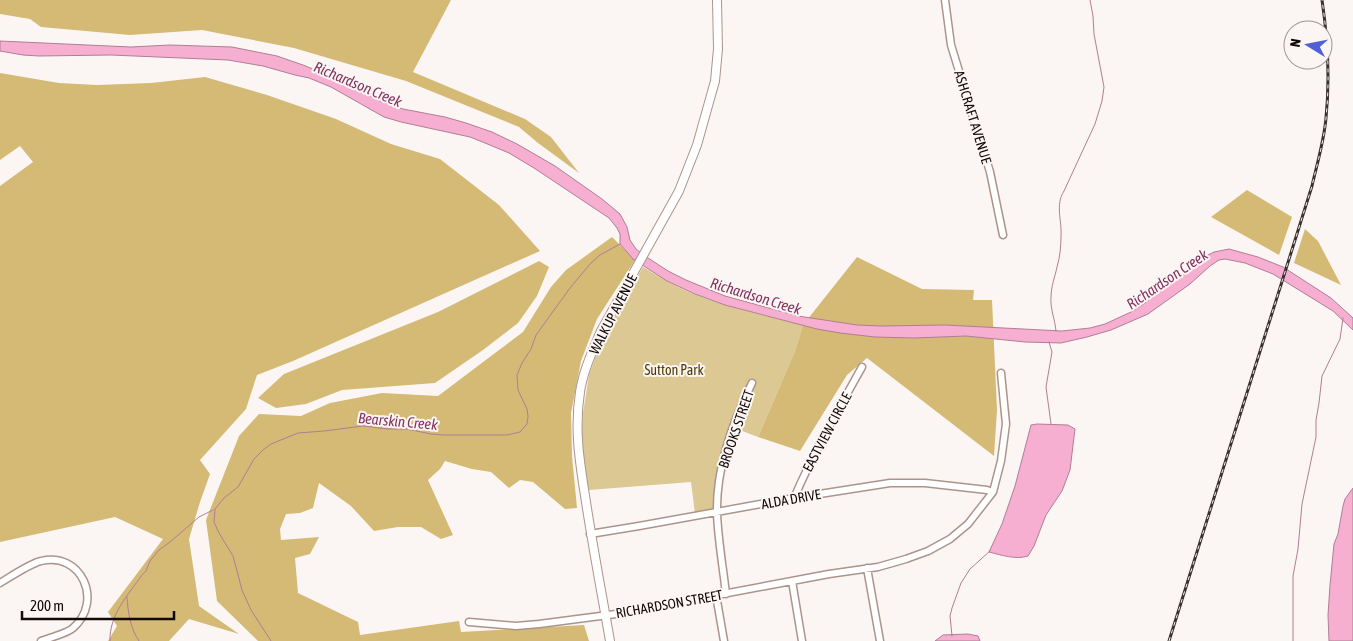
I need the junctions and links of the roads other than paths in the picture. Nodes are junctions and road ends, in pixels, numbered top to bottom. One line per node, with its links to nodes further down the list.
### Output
1 (717, 0): 10 (street, WALKUP AVENUE)
2 (945, 0): 3 (street, ASHCRAFT AVENUE)
3 (1003, 234)
4 (862, 367): 8 (street, EASTVIEW CIRCLE)
5 (1001, 373): 7 (street)
6 (752, 383): 9 (street, BROOKS STREET)
7 (992, 492): 8 (street, ALDA DRIVE); 11 (street)
8 (794, 498): 9 (street, ALDA DRIVE)
9 (717, 512): 10 (street, ALDA DRIVE); 14 (street, BROOKS STREET)
10 (590, 534): 16 (street, WALKUP AVENUE)
11 (867, 568): 12 (street, RICHARDSON STREET); 22 (street)
12 (792, 581): 14 (street, RICHARDSON STREET); 21 (street)
13 (0, 583): 18 (street)
14 (726, 594): 15 (street, RICHARDSON STREET)
15 (716, 596): 16 (street, RICHARDSON STREET); 20 (street)
16 (605, 615): 17 (street, RICHARDSON STREET); 19 (street, WALKUP AVENUE)
17 (469, 622)
18 (41, 641)
19 (610, 641)
20 (724, 641)
21 (802, 641)
22 (880, 641)

